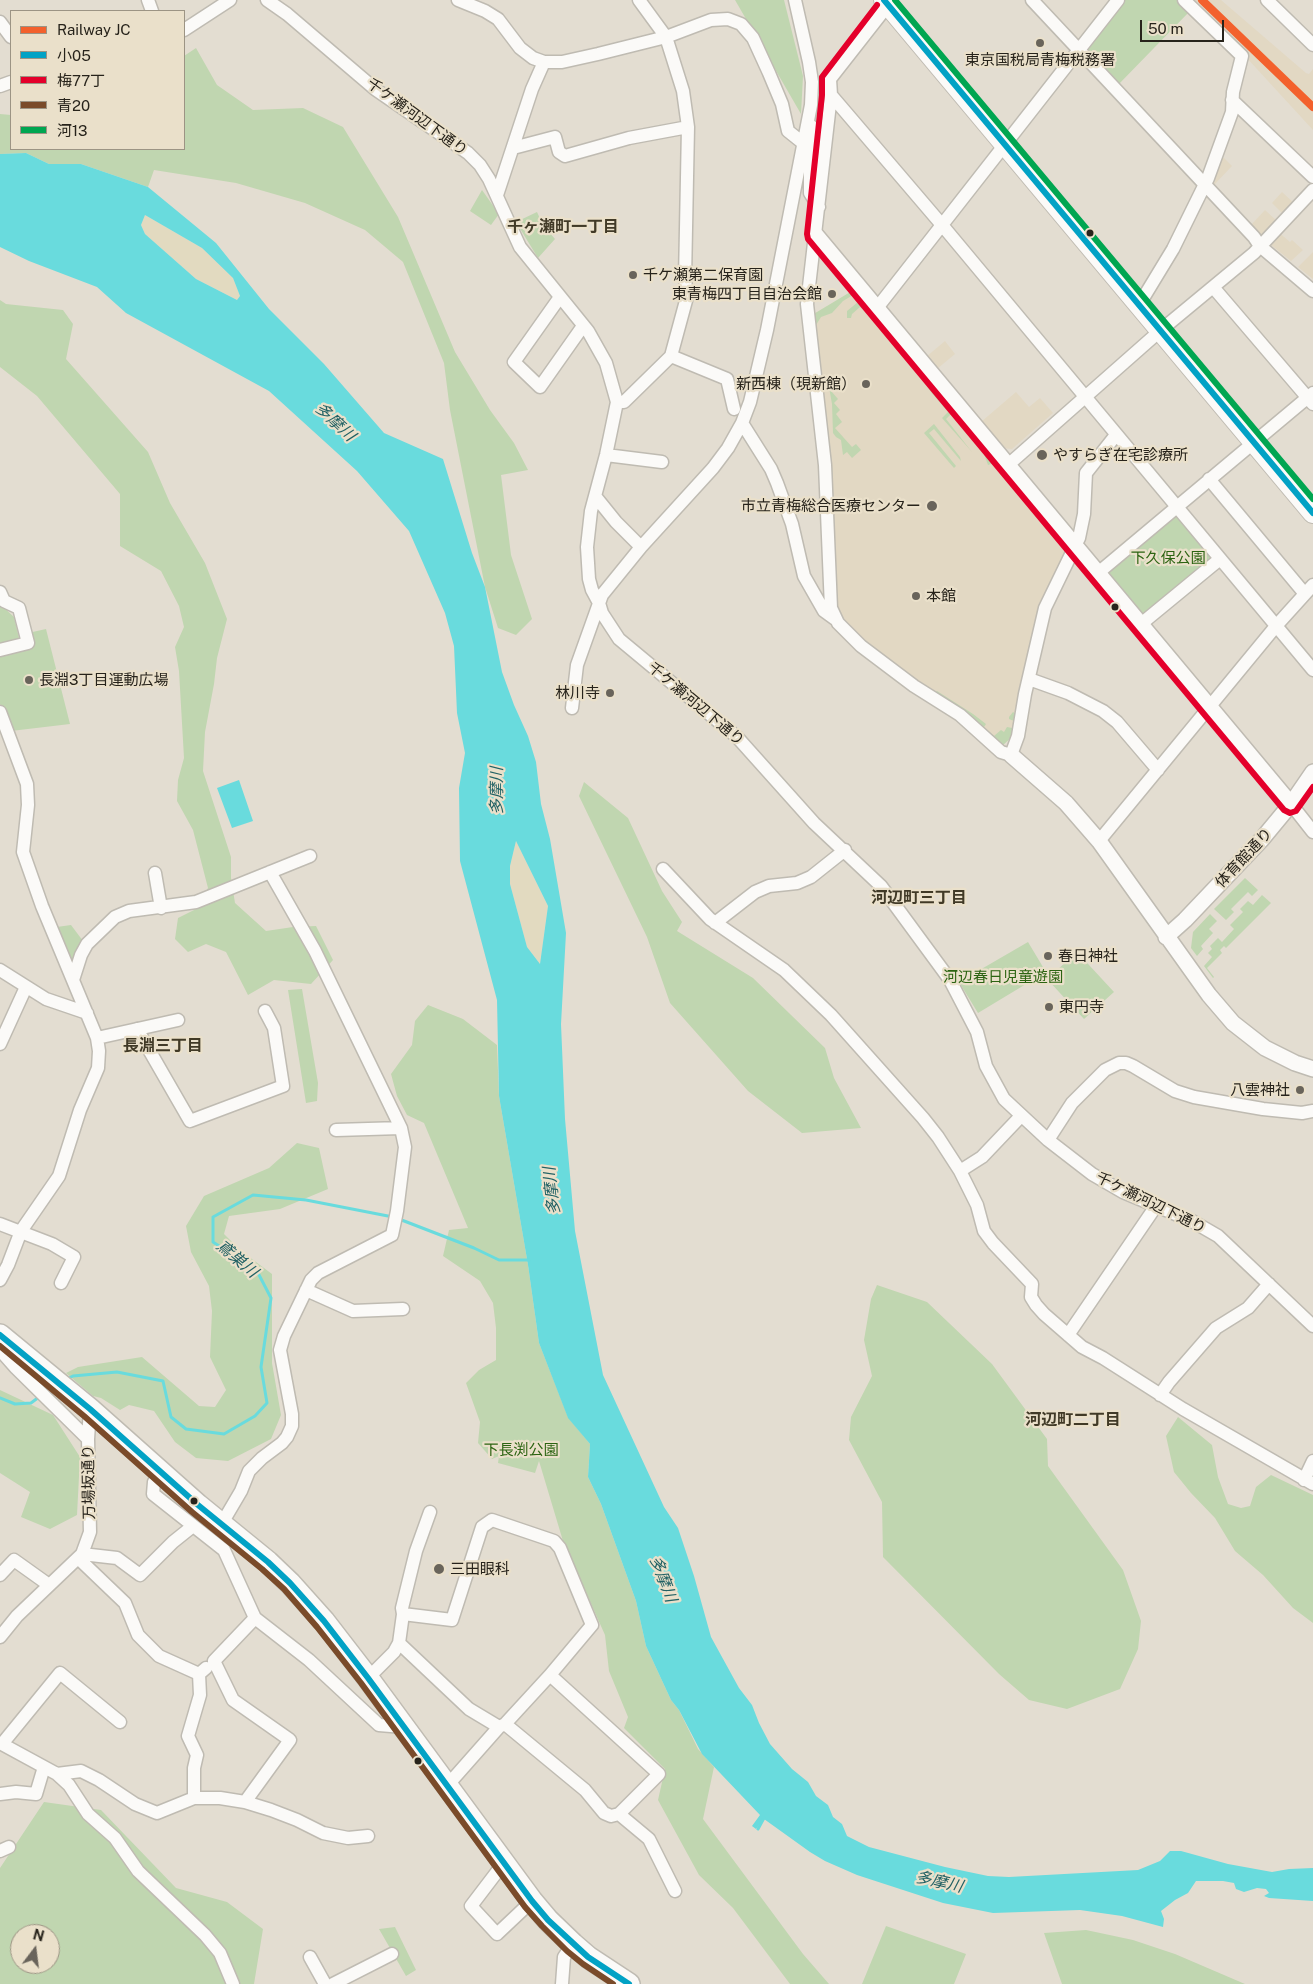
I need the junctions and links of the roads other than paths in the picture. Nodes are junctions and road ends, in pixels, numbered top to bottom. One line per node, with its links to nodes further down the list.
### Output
1 (230, 0): 12 (street)
2 (458, 0): 17 (street)
3 (639, 0): 14 (street)
4 (795, 0): 20 (street)
5 (1032, 0): 16 (street)
6 (1118, 0): 16 (street)
7 (1184, 0): 19 (street)
8 (1268, 0): 15 (street)
9 (270, 1): 28 (street, 千ケ瀬河辺下通り)
10 (888, 2): 18 (street); 23 (main road)
11 (0, 22): 13 (street)
12 (185, 29)
13 (10, 36)
14 (666, 37): 17 (street); 21 (street); 22 (street)
15 (1313, 45)
16 (1080, 50): 23 (street); 26 (street)
17 (544, 62): 24 (street)
18 (831, 94): 29 (street); 30 (street)
19 (1232, 100): 25 (street); 26 (street)
20 (808, 123): 22 (street); 29 (street)
21 (688, 127): 24 (street); 40 (street)
22 (803, 143): 45 (street)
23 (1004, 144): 30 (street); 36 (main road)
24 (513, 148): 28 (street)
25 (1313, 177)
26 (1205, 185): 32 (street); 36 (street)
27 (1313, 190): 32 (street)
28 (497, 195): 35 (street, 千ケ瀬河辺下通り)
29 (819, 207): 31 (street)
30 (942, 225): 37 (street); 41 (street)
31 (816, 236): 37 (street); 62 (street)
32 (1260, 246): 33 (street); 34 (street)
33 (1213, 287): 39 (street); 42 (street)
34 (1313, 291)
35 (560, 297): 38 (street, 千ケ瀬河辺下通り); 38 (street)
36 (1140, 305): 39 (main road)
37 (877, 308): 50 (street)
38 (583, 326): 43 (street, 千ケ瀬河辺下通り)
39 (1161, 330): 41 (street); 47 (main road)
40 (671, 356): 43 (street); 44 (street)
41 (1085, 397): 46 (street); 50 (street)
42 (1311, 398): 47 (street)
43 (617, 402): 48 (street, 千ケ瀬河辺下通り)
44 (734, 409)
45 (742, 423): 56 (street); 62 (street)
46 (1116, 435): 53 (street); 55 (street)
47 (1254, 442): 51 (street); 54 (main road)
48 (606, 455): 49 (street); 52 (street, 千ケ瀬河辺下通り)
49 (662, 462)
50 (1008, 465): 55 (street)
51 (1209, 479): 53 (street); 59 (street)
52 (595, 496): 56 (street); 61 (street, 千ケ瀬河辺下通り)
53 (1176, 507): 57 (street); 58 (street)
54 (1313, 514)
55 (1076, 546): 58 (street); 67 (street)
56 (641, 547): 61 (street)
57 (1220, 559): 63 (street); 64 (street)
58 (1098, 572): 63 (street)
59 (1309, 590): 64 (street)
60 (0, 592): 65 (street)
61 (599, 603): 69 (street); 77 (street, 千ケ瀬河辺下通り)
62 (836, 619): 71 (street)
63 (1141, 624): 68 (street)
64 (1276, 626): 66 (street); 68 (street)
65 (0, 650)
66 (1313, 670)
67 (1028, 679): 71 (street); 72 (street)
68 (1210, 707): 72 (street); 74 (street)
69 (572, 708)
70 (0, 712): 86 (street)
71 (1011, 755): 76 (street)
72 (1158, 770): 76 (street)
73 (1313, 772): 74 (street, 体育館通り)
74 (1291, 804): 75 (street); 84 (street, 体育館通り)
75 (1313, 832)
76 (1099, 841): 84 (street)
77 (844, 850): 83 (street); 96 (street, 千ケ瀬河辺下通り)
78 (310, 856): 81 (street)
79 (663, 869): 83 (street)
80 (155, 872): 82 (street)
81 (270, 872): 82 (street); 97 (street)
82 (161, 908): 86 (street)
83 (715, 923): 100 (street)
84 (1166, 937): 94 (street)
85 (0, 970): 87 (street)
86 (73, 980): 89 (street)
87 (26, 987): 89 (street); 93 (street)
88 (265, 1011): 91 (street)
89 (87, 1013): 92 (street)
90 (178, 1020): 91 (street)
91 (137, 1029): 92 (street)
92 (97, 1038): 103 (street)
93 (0, 1044)
94 (1313, 1069)
95 (1313, 1111): 99 (street)
96 (1021, 1116): 99 (street, 千ケ瀬河辺下通り); 100 (street)
97 (402, 1128): 98 (street); 107 (street)
98 (336, 1130)
99 (1048, 1140): 101 (street, 千ケ瀬河辺下通り)
100 (960, 1171): 111 (street)
101 (1156, 1206): 106 (street, 千ケ瀬河辺下通り); 111 (street)
102 (0, 1224): 103 (street)
103 (21, 1231): 104 (street); 105 (street)
104 (0, 1280)
105 (60, 1283)
106 (1269, 1284): 109 (street, 千ケ瀬河辺下通り); 114 (street)
107 (306, 1290): 108 (street); 121 (street)
108 (403, 1309)
109 (1313, 1326)
110 (0, 1334): 113 (highway)
111 (1068, 1335): 114 (street)
112 (0, 1350): 113 (street)
113 (49, 1388): 115 (highway); 116 (street)
114 (1160, 1395): 119 (street)
115 (90, 1409): 116 (street, 万場坂通り); 118 (highway)
116 (88, 1439): 123 (street, 万場坂通り)
117 (1313, 1461): 119 (street)
118 (160, 1472): 121 (highway); 122 (street)
119 (1308, 1482)
120 (430, 1512): 126 (street)
121 (221, 1525): 133 (highway)
122 (193, 1526): 123 (street); 127 (street)
123 (80, 1556): 125 (street); 131 (street)
124 (0, 1575): 125 (street)
125 (49, 1585): 128 (street)
126 (403, 1614): 129 (street); 132 (street)
127 (255, 1618): 130 (street); 136 (street)
128 (0, 1637)
129 (399, 1643): 133 (street); 135 (street)
130 (214, 1661): 131 (street); 143 (street)
131 (199, 1674): 142 (street)
132 (550, 1675): 135 (street); 144 (street)
133 (368, 1678): 136 (highway)
134 (120, 1722): 137 (street)
135 (502, 1726): 140 (street); 144 (street)
136 (403, 1727): 140 (highway)
137 (1, 1744): 138 (street)
138 (44, 1767): 139 (street); 141 (street)
139 (57, 1774): 142 (street); 152 (street)
140 (446, 1787): 146 (highway)
141 (0, 1794)
142 (194, 1798): 143 (street)
143 (245, 1802): 145 (street)
144 (619, 1814): 147 (street)
145 (368, 1836)
146 (504, 1864): 148 (highway); 148 (street)
147 (675, 1891)
148 (532, 1901): 149 (highway)
149 (573, 1944): 155 (street); 156 (highway)
150 (392, 1954): 154 (street)
151 (310, 1957): 153 (street)
152 (233, 1984)
153 (325, 1984)
154 (333, 1984)
155 (562, 1984)
156 (629, 1984)

